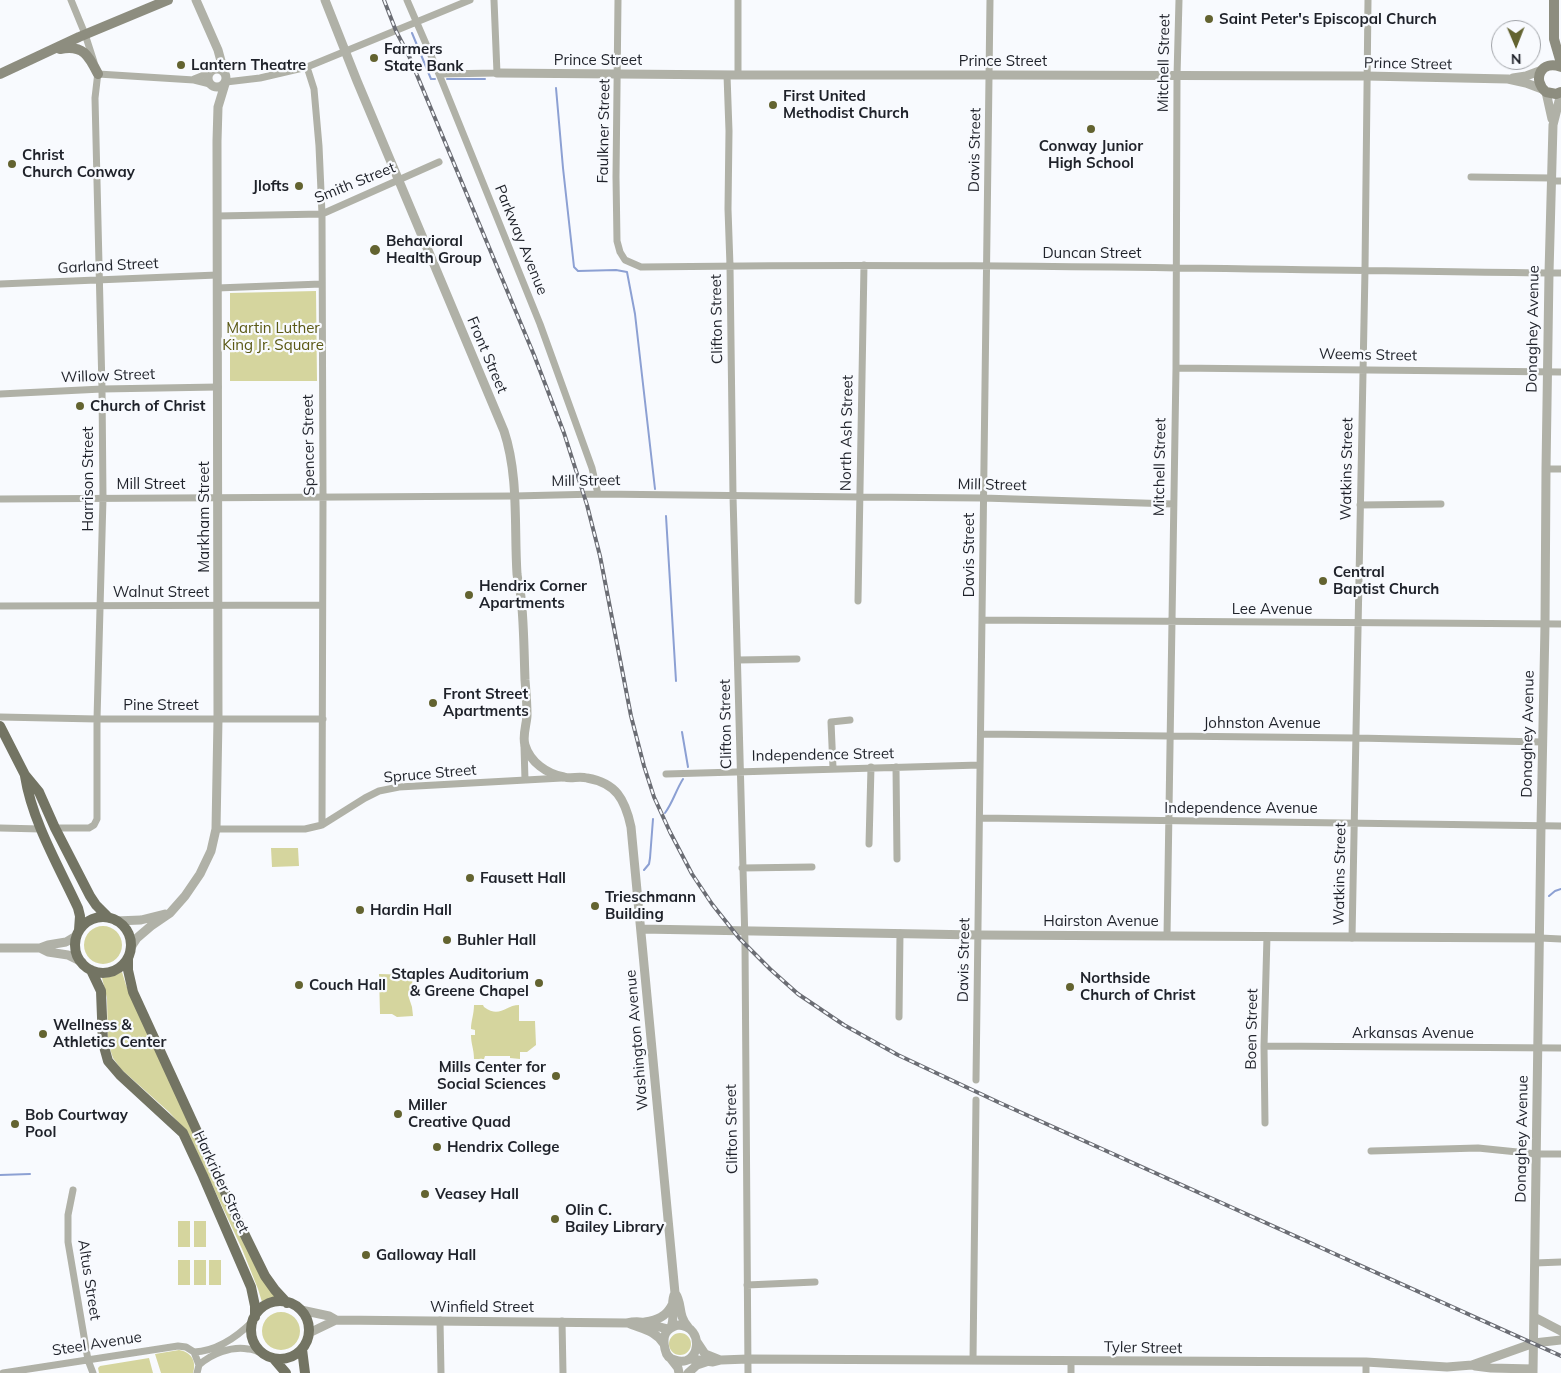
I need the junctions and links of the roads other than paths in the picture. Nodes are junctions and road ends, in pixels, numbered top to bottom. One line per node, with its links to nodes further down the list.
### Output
1 (70, 0): 15 (street, Harrison Street)
2 (168, 0): 15 (main road)
3 (196, 0): 19 (street)
4 (325, 0): 18 (street, Front Street)
5 (407, 0): 14 (street, Parkway Avenue)
6 (470, 0): 14 (street)
7 (494, 0): 25 (street)
8 (618, 0): 29 (street, Faulkner Street)
9 (738, 0): 32 (street)
10 (990, 0): 30 (street, Davis Street)
11 (1179, 0): 33 (street, Mitchell Street)
12 (1368, 0): 34 (street, Watkins Street)
13 (1554, 0): 16 (main road)
14 (416, 22): 18 (street); 28 (street, Parkway Avenue)
15 (85, 34): 17 (main road); 27 (street, Harrison Street)
16 (1554, 39): 20 (main road); 23 (main road)
17 (52, 50): 26 (main road); 27 (main road)
18 (345, 52): 21 (street); 46 (street, Front Street)
19 (220, 58): 24 (street); 35 (street)
20 (1561, 63)
21 (307, 67): 35 (street); 47 (street, Spencer Street)
22 (1561, 67): 23 (main road)
23 (1544, 68): 36 (street, Prince Street); 39 (main road)
24 (210, 72): 35 (street); 37 (street); 38 (street)
25 (497, 73): 28 (street); 29 (street, Prince Street)
26 (0, 74)
27 (98, 74): 37 (street); 58 (street, Harrison Street)
28 (439, 74): 71 (street, Parkway Avenue)
29 (618, 74): 31 (street, Prince Street); 49 (street, Faulkner Street)
30 (990, 74): 32 (street, Prince Street); 33 (street, Prince Street); 52 (street, Davis Street)
31 (728, 75): 32 (street, Prince Street); 51 (street, Clifton Street)
32 (738, 75)
33 (1177, 76): 34 (street, Prince Street); 53 (street, Mitchell Street)
34 (1366, 76): 36 (street, Prince Street); 54 (street, Watkins Street)
35 (225, 78): 38 (street); 41 (street, Markham Street)
36 (1508, 79): 39 (street, Prince Street)
37 (194, 80): 38 (street)
38 (211, 85): 41 (street, Markham Street)
39 (1544, 91): 40 (main road); 42 (street, Donaghey Avenue)
40 (1561, 93): 42 (street, Donaghey Avenue)
41 (218, 108): 48 (street, Markham Street)
42 (1553, 124): 45 (street, Donaghey Avenue)
43 (439, 162): 46 (street, Smith Street)
44 (1471, 177): 45 (street)
45 (1555, 180): 55 (street, Donaghey Avenue)
46 (399, 181): 47 (street, Smith Street); 72 (street, Front Street)
47 (322, 214): 48 (street, Smith Street); 60 (street, Spencer Street)
48 (217, 216): 57 (street, Markham Street)
49 (625, 260): 51 (street, Duncan Street)
50 (864, 265): 51 (street, Duncan Street); 52 (street, Duncan Street); 74 (street, North Ash Street)
51 (730, 266): 73 (street, Clifton Street)
52 (986, 267): 53 (street, Duncan Street); 78 (street, Davis Street)
53 (1176, 267): 54 (street, Duncan Street); 62 (street, Mitchell Street)
54 (1365, 270): 55 (street, Duncan Street); 63 (street, Watkins Street)
55 (1549, 273): 56 (street, Duncan Street); 64 (street, Donaghey Avenue)
56 (1561, 273)
57 (216, 275): 58 (street, Garland Street); 61 (street, Markham Street)
58 (99, 280): 59 (street, Garland Street); 67 (street, Harrison Street)
59 (0, 284)
60 (321, 284): 61 (street); 77 (street, Spencer Street)
61 (217, 288): 66 (street, Markham Street)
62 (1176, 368): 63 (street, Weems Street); 80 (street, Mitchell Street)
63 (1362, 369): 64 (street, Weems Street); 82 (street, Watkins Street)
64 (1547, 372): 65 (street, Weems Street); 69 (street, Donaghey Avenue)
65 (1561, 372)
66 (218, 386): 67 (street, Willow Street); 75 (street, Markham Street)
67 (102, 389): 68 (street, Willow Street); 76 (street, Harrison Street)
68 (0, 394)
69 (1546, 469): 70 (street); 92 (street, Donaghey Avenue)
70 (1561, 469)
71 (598, 494): 72 (street, Mill Street); 73 (street, Mill Street)
72 (514, 496): 77 (street, Mill Street); 105 (street, Front Street)
73 (733, 496): 74 (street, Mill Street); 94 (street, Clifton Street)
74 (860, 496): 78 (street, Mill Street); 83 (street, North Ash Street)
75 (218, 497): 76 (street, Mill Street); 77 (street, Mill Street); 84 (street, Markham Street)
76 (103, 498): 79 (street, Mill Street); 87 (street, Harrison Street)
77 (324, 498): 85 (street, Spencer Street)
78 (983, 498): 80 (street, Mill Street); 88 (street, Davis Street)
79 (0, 499)
80 (1173, 504): 89 (street, Mitchell Street)
81 (1442, 504): 82 (street)
82 (1360, 505): 90 (street, Watkins Street)
83 (858, 601)
84 (217, 605): 85 (street, Walnut Street); 87 (street, Walnut Street); 97 (street, Markham Street)
85 (322, 605): 98 (street, Spencer Street)
86 (0, 606): 87 (street, Walnut Street)
87 (100, 606): 96 (street, Harrison Street)
88 (983, 620): 89 (street, Lee Avenue); 101 (street, Davis Street)
89 (1171, 622): 90 (street, Lee Avenue); 102 (street, Mitchell Street)
90 (1358, 623): 92 (street, Lee Avenue); 103 (street, Watkins Street)
91 (1561, 624): 92 (street, Lee Avenue)
92 (1545, 625): 104 (street, Donaghey Avenue)
93 (797, 659): 94 (street)
94 (738, 660): 110 (street, Clifton Street)
95 (0, 717): 96 (street, Pine Street)
96 (97, 719): 97 (street, Pine Street); 122 (street, Harrison Street)
97 (218, 719): 98 (street, Pine Street); 124 (street, Markham Street)
98 (323, 719): 118 (street, Spencer Street)
99 (850, 720): 109 (street)
100 (0, 726): 112 (main road)
101 (981, 734): 102 (street, Johnston Avenue); 106 (street, Davis Street)
102 (1169, 737): 103 (street, Johnston Avenue); 116 (street, Mitchell Street)
103 (1356, 738): 104 (street, Johnston Avenue); 117 (street, Watkins Street)
104 (1543, 742): 119 (street, Donaghey Avenue)
105 (524, 743): 113 (street); 114 (street, Front Street)
106 (980, 764): 108 (street, Independence Street); 115 (street, Davis Street)
107 (871, 767): 108 (street, Independence Street); 109 (street, Independence Street); 125 (street)
108 (896, 767): 126 (street)
109 (833, 768): 110 (street, Independence Street)
110 (740, 771): 111 (street, Independence Street); 128 (street, Clifton Street)
111 (666, 774)
112 (25, 775): 122 (main road); 123 (main road)
113 (565, 778): 114 (street, Spruce Street); 131 (street, Washington Avenue)
114 (525, 780): 118 (street, Spruce Street)
115 (980, 818): 116 (street, Independence Avenue); 135 (street, Davis Street)
116 (1168, 821): 117 (street, Independence Avenue); 136 (street, Mitchell Street)
117 (1355, 822): 119 (street, Independence Avenue); 138 (street, Watkins Street)
118 (322, 825): 124 (street, Spruce Street)
119 (1541, 826): 120 (street, Independence Avenue); 139 (street, Donaghey Avenue)
120 (1561, 826)
121 (0, 828): 123 (street)
122 (55, 828): 130 (main road)
123 (41, 829): 133 (main road)
124 (216, 829): 129 (street, Markham Street)
125 (869, 844)
126 (897, 859)
127 (812, 867): 128 (street)
128 (742, 868): 132 (street, Clifton Street)
129 (170, 913): 130 (street); 143 (street, Markham Street)
130 (112, 919): 133 (main road); 143 (main road)
131 (641, 929): 132 (street, Hairston Avenue); 161 (street, Washington Avenue)
132 (744, 930): 134 (street, Hairston Avenue); 160 (street, Clifton Street)
133 (78, 933): 142 (street); 144 (main road)
134 (900, 933): 135 (street, Hairston Avenue); 146 (street)
135 (978, 935): 136 (street, Hairston Avenue); 150 (street, Davis Street)
136 (1167, 936): 137 (street, Hairston Avenue)
137 (1267, 936): 138 (street, Hairston Avenue); 147 (street, Boen Street)
138 (1352, 938): 139 (street, Hairston Avenue)
139 (1540, 938): 140 (street, Hairston Avenue); 148 (street, Donaghey Avenue)
140 (1561, 939)
141 (0, 948): 142 (street)
142 (40, 948): 144 (street)
143 (129, 954): 145 (main road); 162 (main road, Harkrider Street)
144 (82, 962): 145 (main road)
145 (91, 970): 166 (main road, Harkrider Street)
146 (899, 1017)
147 (1264, 1046): 148 (street, Arkansas Avenue); 152 (street, Boen Street)
148 (1538, 1048): 149 (street, Arkansas Avenue); 154 (street, Donaghey Avenue)
149 (1561, 1048)
150 (976, 1080)
151 (976, 1100): 188 (street)
152 (1265, 1123)
153 (1371, 1151): 154 (street)
154 (1537, 1154): 155 (street); 158 (street, Donaghey Avenue)
155 (1561, 1154)
156 (73, 1190): 185 (street, Altus Street)
157 (1561, 1262): 158 (street)
158 (1535, 1263): 165 (street, Donaghey Avenue)
159 (815, 1282): 160 (street)
160 (747, 1285): 184 (street, Clifton Street)
161 (675, 1293): 163 (street, Washington Avenue); 172 (street, Washington Avenue)
162 (288, 1303): 164 (main road); 166 (main road)
163 (672, 1305): 170 (street); 173 (street, Washington Avenue)
164 (301, 1310): 167 (street, Winfield Street); 175 (main road)
165 (1534, 1317): 174 (street); 179 (street, Donaghey Avenue)
166 (254, 1319): 181 (street, Steel Avenue); 182 (main road)
167 (336, 1320): 168 (street, Winfield Street); 175 (street, Winfield Street)
168 (440, 1320): 169 (street, Winfield Street); 201 (street)
169 (562, 1321): 171 (street, Winfield Street); 202 (street)
170 (645, 1322): 171 (street, Winfield Street); 173 (street, Winfield Street)
171 (627, 1323): 178 (street, Winfield Street)
172 (688, 1327): 173 (street); 177 (street)
173 (669, 1328): 178 (street)
174 (1561, 1331)
175 (309, 1333): 180 (main road)
176 (1561, 1340): 179 (street, Tyler Street)
177 (697, 1342): 186 (street); 187 (street)
178 (664, 1344): 183 (street)
179 (1534, 1344): 193 (street, Tyler Street); 195 (street, Donaghey Avenue)
180 (302, 1349): 182 (main road); 200 (main road)
181 (194, 1352): 185 (street, Steel Avenue); 192 (street)
182 (270, 1357): 192 (street); 199 (main road)
183 (671, 1359): 186 (street); 203 (street)
184 (748, 1359): 187 (street, Tyler Street); 188 (street, Tyler Street); 205 (street, Clifton Street)
185 (88, 1360): 196 (street, Steel Avenue); 197 (street, Altus Street)
186 (689, 1360): 190 (street, Tyler Street); 204 (street)
187 (721, 1360): 190 (street, Tyler Street)
188 (973, 1360): 189 (street, Tyler Street)
189 (1071, 1361): 191 (street, Tyler Street); 206 (street)
190 (706, 1362): 204 (street)
191 (1366, 1362): 194 (street, Tyler Street); 207 (street)
192 (199, 1365): 198 (street)
193 (1472, 1365): 194 (street, Tyler Street); 195 (street)
194 (1447, 1370)
195 (1533, 1371)
196 (4, 1373)
197 (93, 1373)
198 (197, 1373)
199 (286, 1373)
200 (305, 1373)
201 (441, 1373)
202 (563, 1373)
203 (679, 1373)
204 (687, 1373)
205 (748, 1373)
206 (1071, 1373)
207 (1366, 1373)

